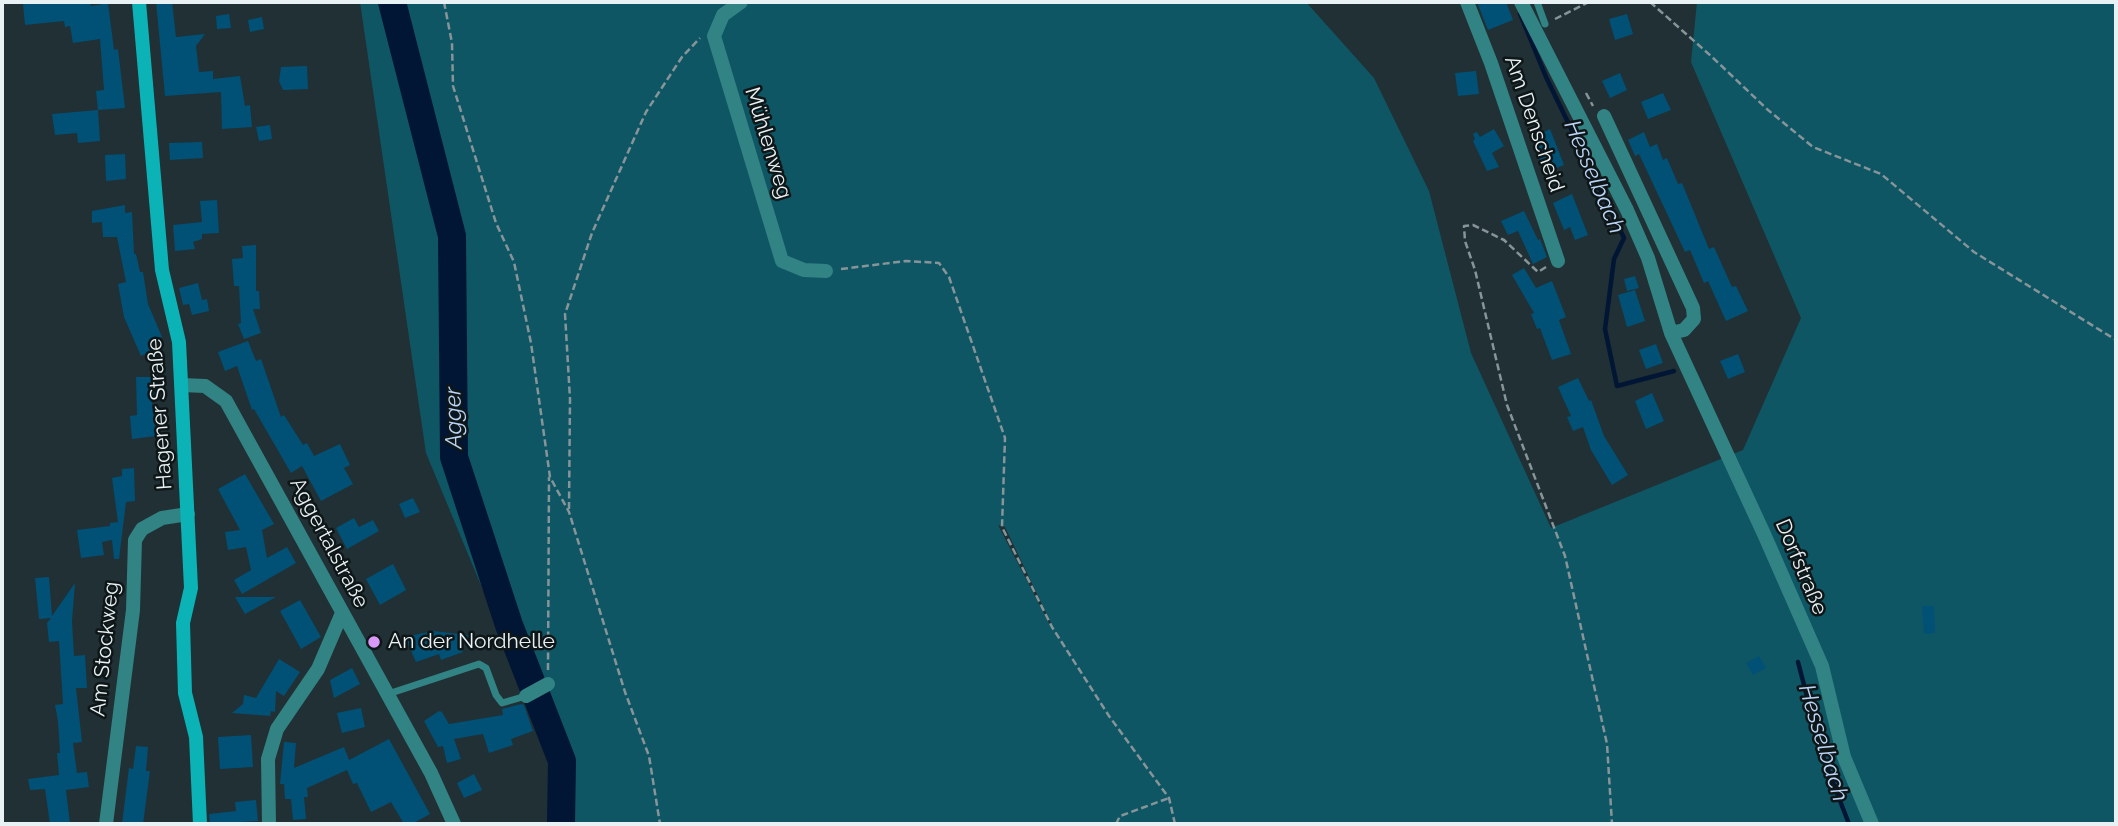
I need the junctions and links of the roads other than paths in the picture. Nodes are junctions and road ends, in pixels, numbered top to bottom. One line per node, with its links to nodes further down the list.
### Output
1 (139, 2): 11 (main road, Hagener Straße)
2 (741, 2): 9 (street, Mühlenweg)
3 (1467, 2): 8 (street, Am Denscheid)
4 (1521, 2): 10 (street, Dorfstraße)
5 (1537, 2): 6 (lane)
6 (1545, 24)
7 (1605, 116): 10 (street)
8 (1558, 261)
9 (826, 271)
10 (1671, 333): 21 (street, Dorfstraße)
11 (182, 385): 12 (main road, Hagener Straße); 13 (street, Aggertalstraße)
12 (188, 514): 17 (street, Am Stockweg); 18 (main road, Hagener Straße)
13 (342, 613): 15 (street, Aggertalstraße); 19 (street)
14 (548, 684): 16 (street)
15 (388, 694): 16 (lane); 20 (street, Aggertalstraße)
16 (526, 696)
17 (106, 824)
18 (200, 824)
19 (269, 824)
20 (454, 824)
21 (1872, 824)

